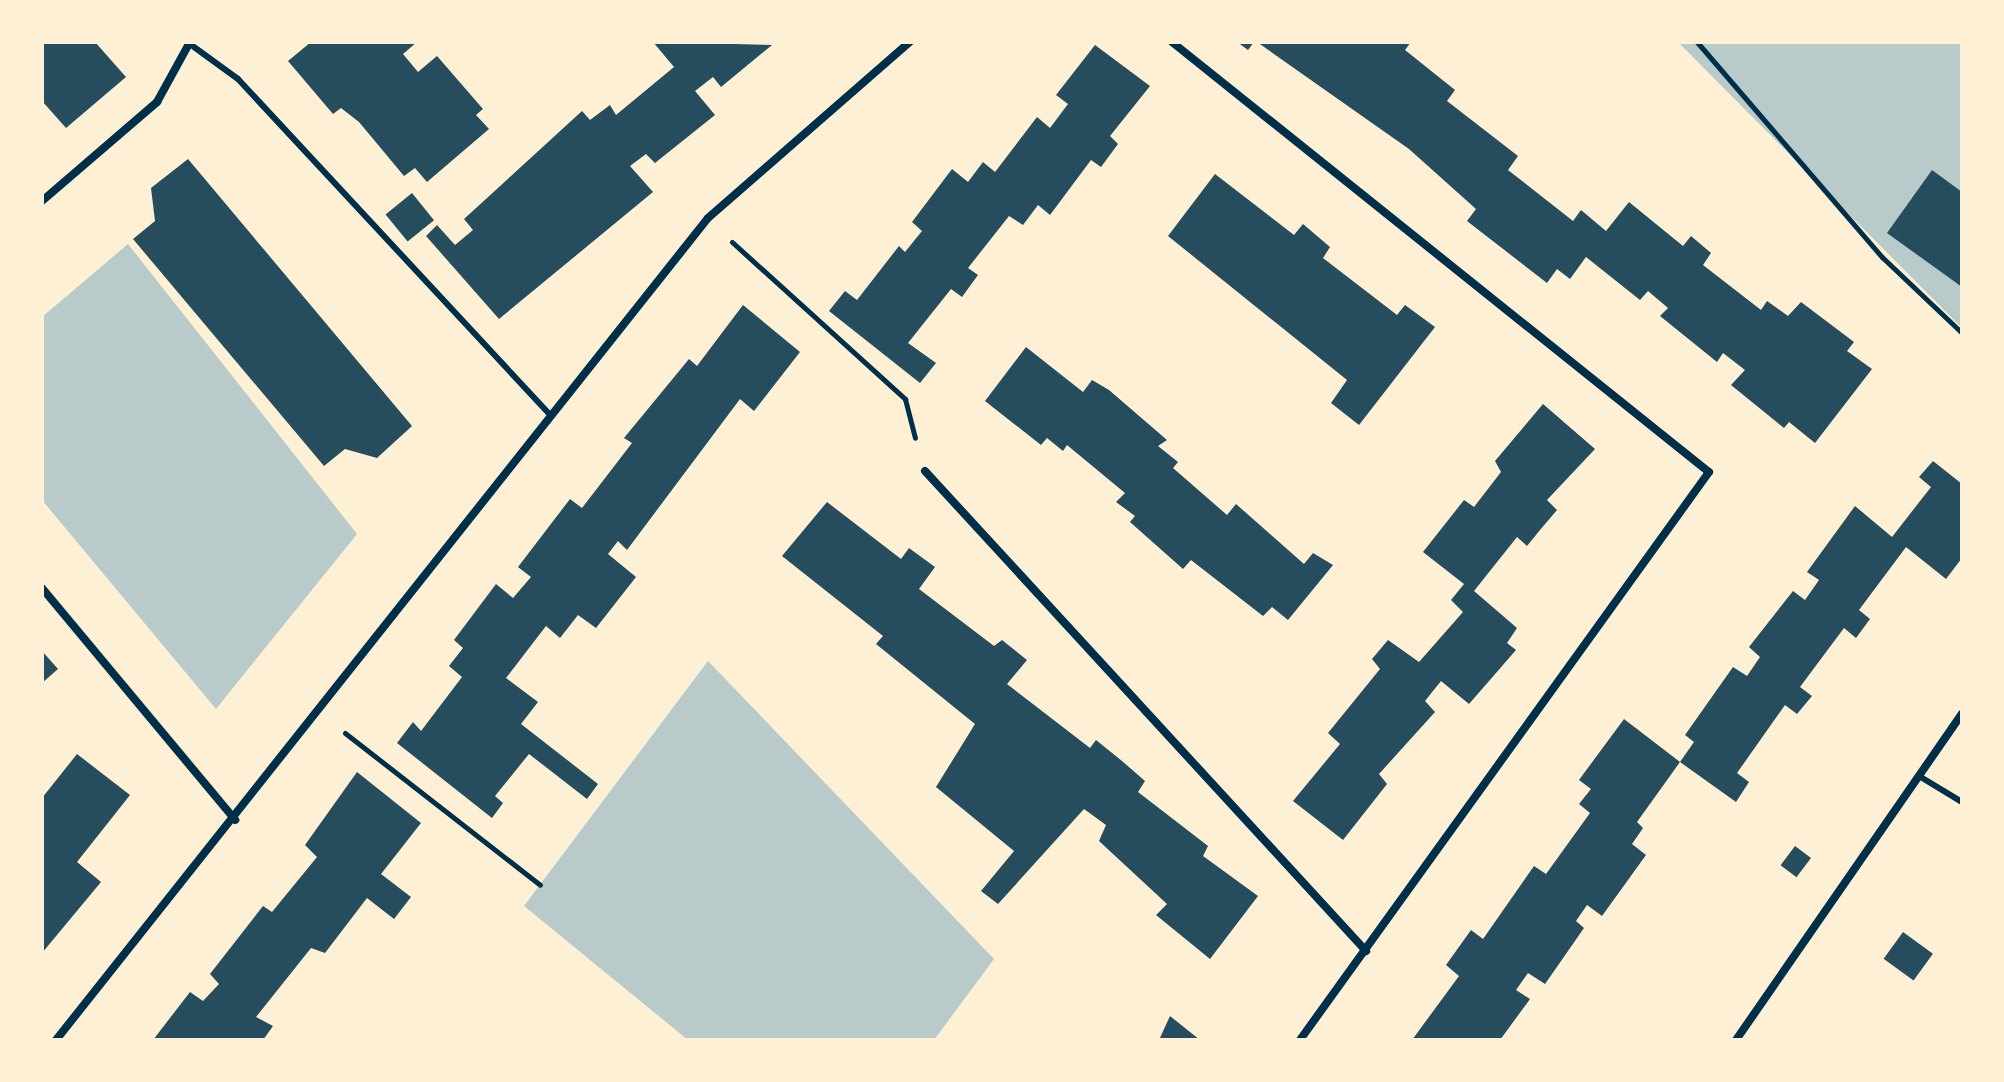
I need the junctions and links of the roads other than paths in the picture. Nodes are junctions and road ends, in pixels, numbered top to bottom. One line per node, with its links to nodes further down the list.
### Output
1 (910, 42): 5 (street)
2 (1172, 42): 12 (street)
3 (192, 44): 4 (street); 5 (lane)
4 (42, 201)
5 (549, 414): 11 (street)
6 (925, 471): 12 (street)
7 (42, 588): 11 (street)
8 (1962, 714): 9 (street)
9 (1919, 776): 10 (lane); 15 (street)
10 (1962, 802)
11 (235, 820): 13 (street)
12 (1366, 951): 14 (street)
13 (56, 1040)
14 (1300, 1040)
15 (1736, 1040)

